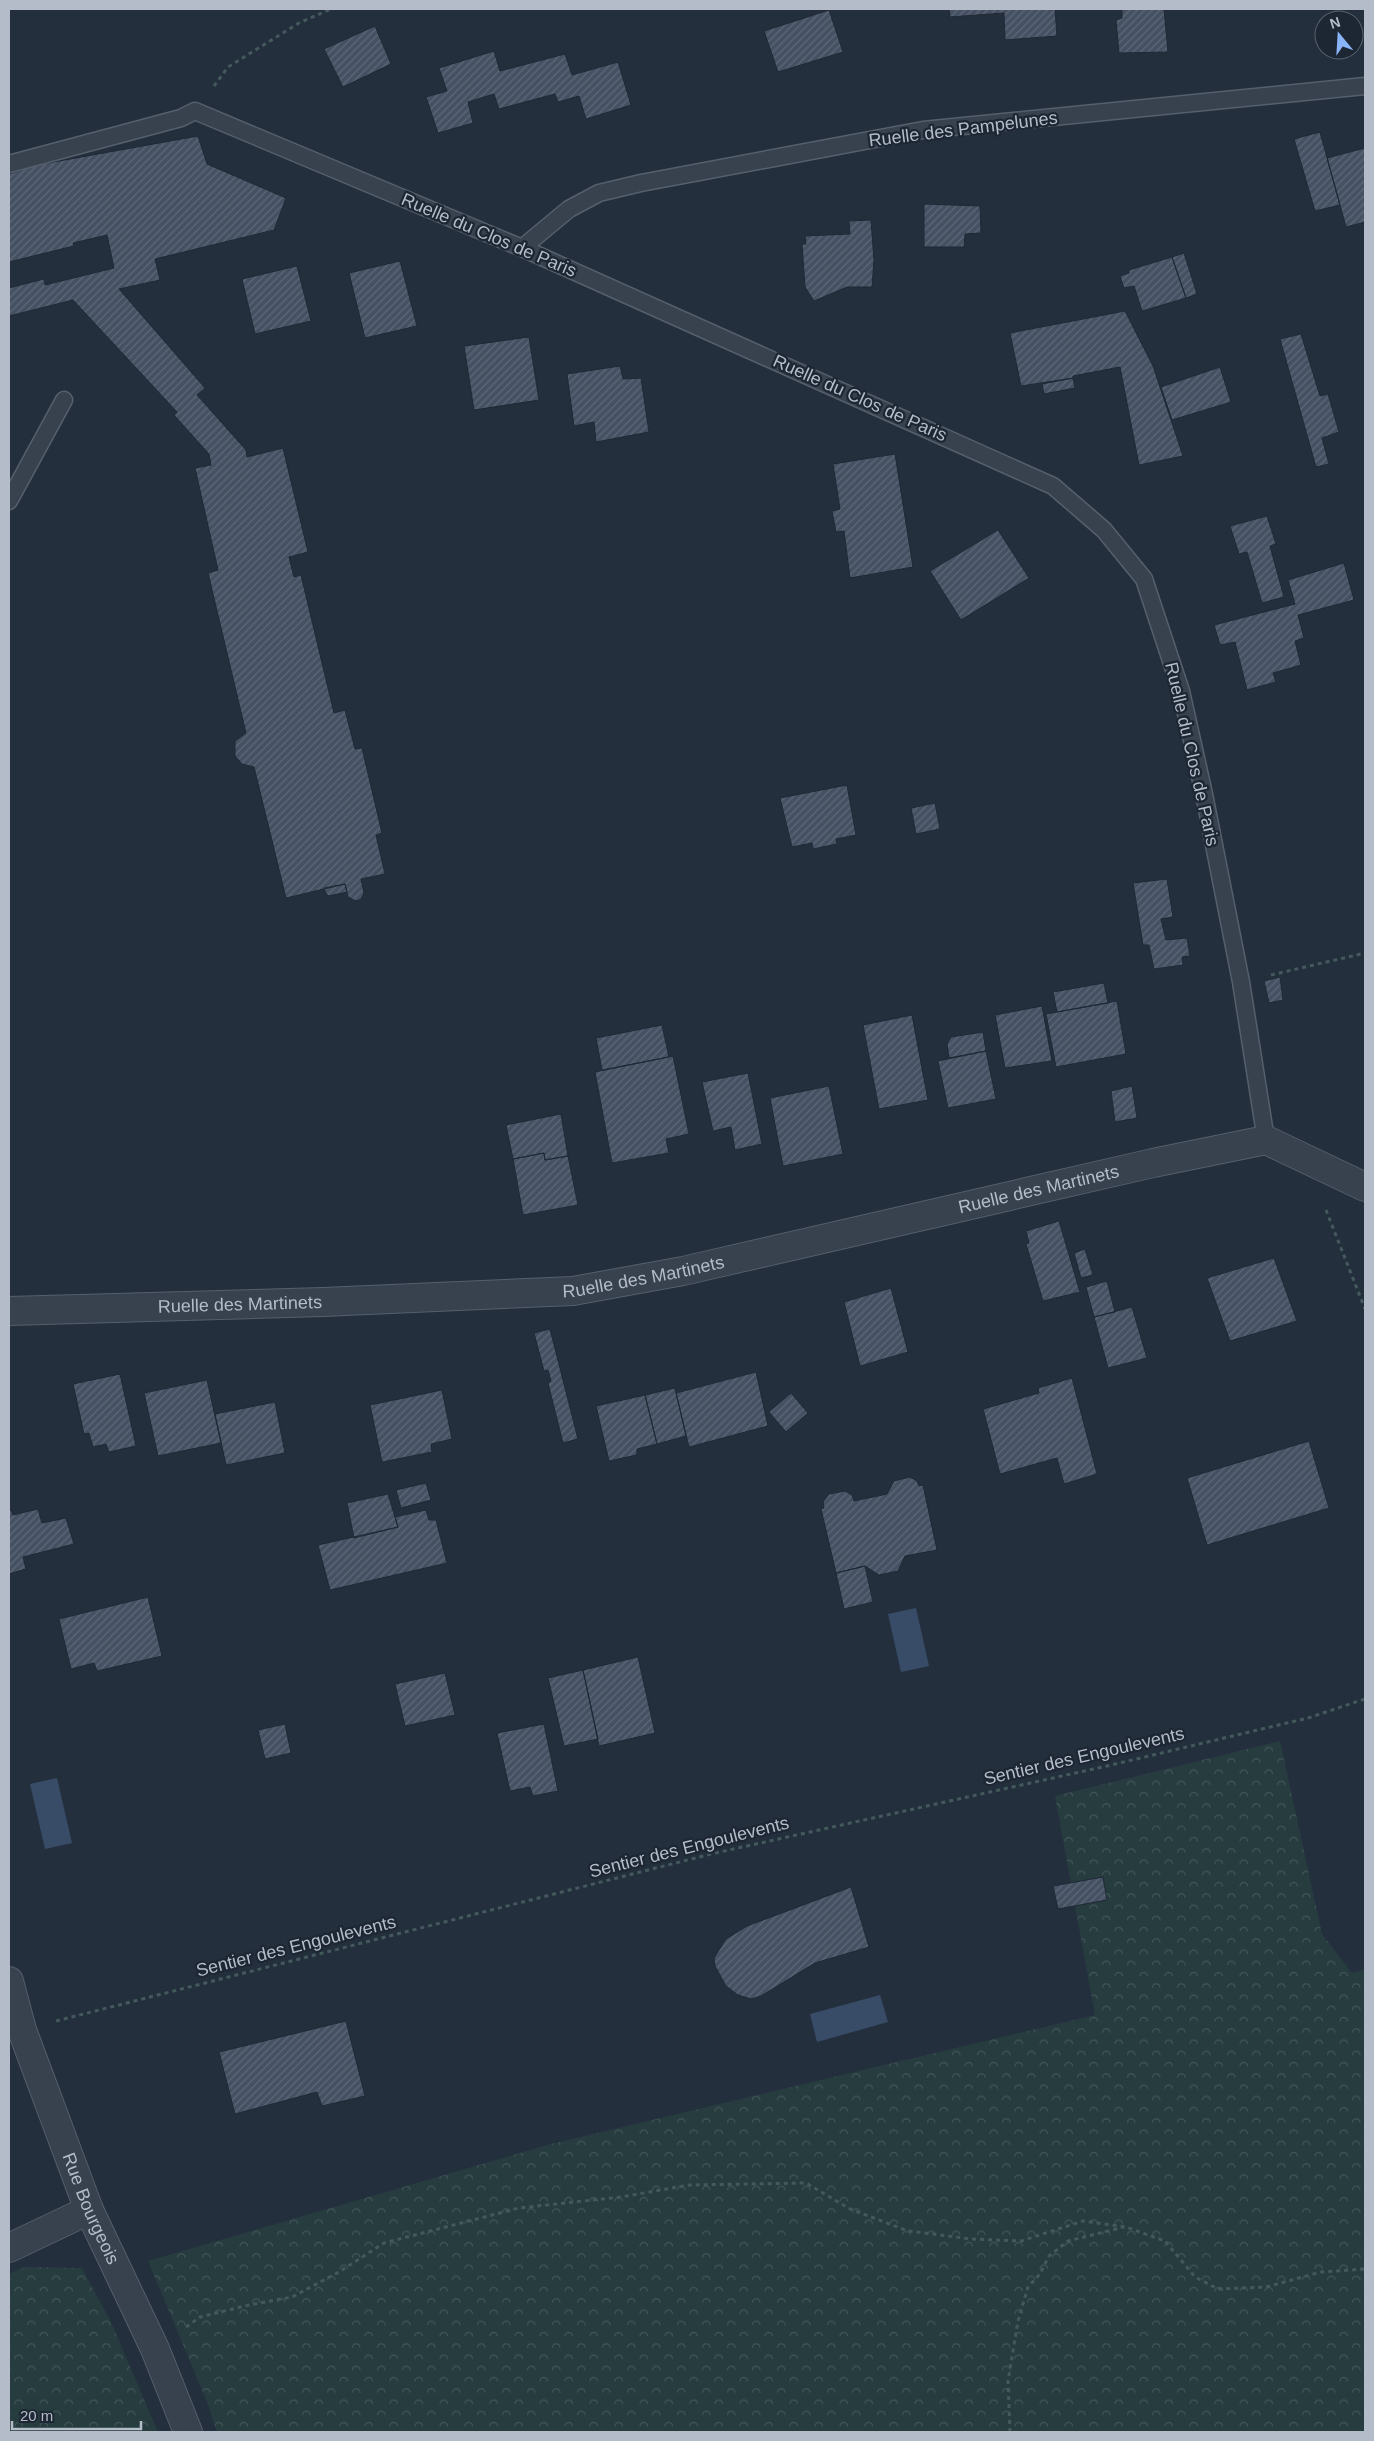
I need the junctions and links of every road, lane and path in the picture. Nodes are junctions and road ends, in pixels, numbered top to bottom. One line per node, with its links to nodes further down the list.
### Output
1 (331, 9): 3 (path)
2 (1365, 86): 5 (lane, Ruelle des Pampelunes)
3 (195, 111): 4 (lane); 5 (lane, Ruelle du Clos de Paris)
4 (9, 164)
5 (522, 248): 9 (lane, Ruelle du Clos de Paris)
6 (64, 400): 7 (lane)
7 (9, 501)
8 (1365, 953): 9 (path)
9 (1241, 982): 10 (lane, Ruelle du Clos de Paris)
10 (1266, 1140): 11 (street); 14 (street, Ruelle des Martinets)
11 (1306, 1159): 12 (street); 13 (path)
12 (1365, 1187)
13 (1365, 1309)
14 (9, 1311)
15 (1365, 1698): 17 (path, Sentier des Engoulevents)
16 (9, 1981): 17 (street, Rue Bourgeois)
17 (22, 2030): 18 (street, Rue Bourgeois)
18 (89, 2210): 20 (street); 22 (street, Rue Bourgeois)
19 (1126, 2227): 21 (path); 22 (path); 24 (path)
20 (9, 2248)
21 (1365, 2269)
22 (155, 2349): 23 (street, Rue Bourgeois)
23 (188, 2432)
24 (1010, 2432)

